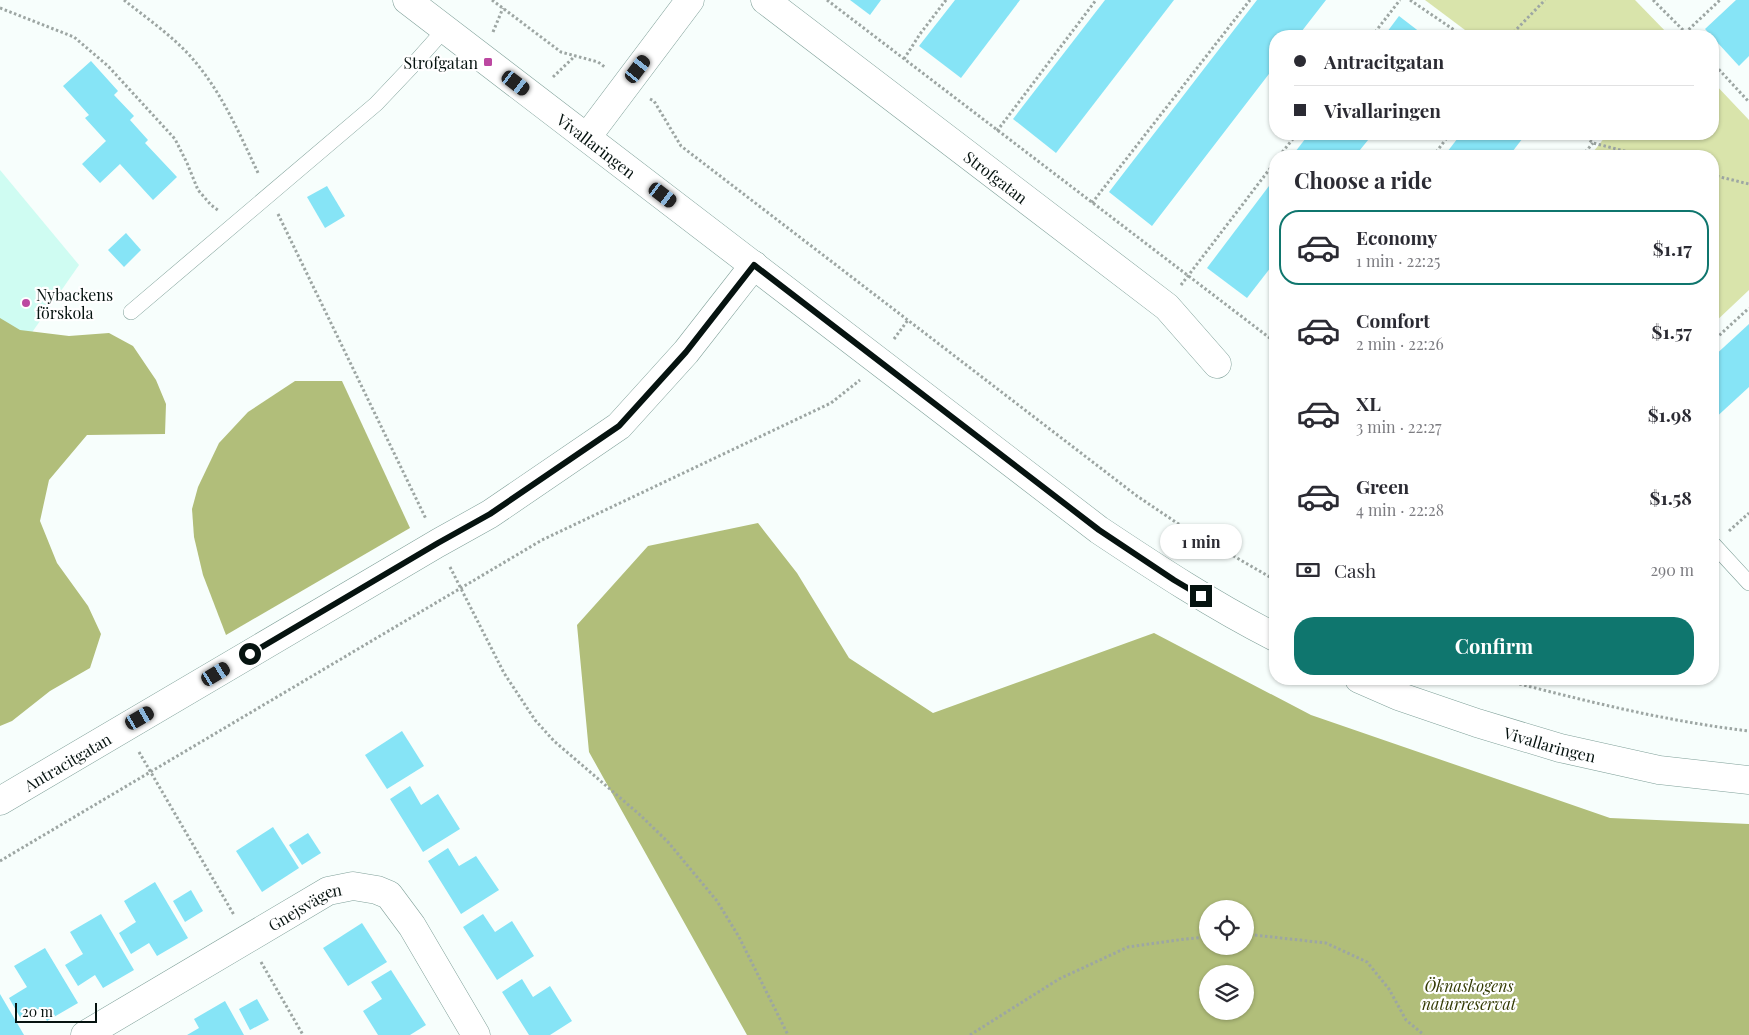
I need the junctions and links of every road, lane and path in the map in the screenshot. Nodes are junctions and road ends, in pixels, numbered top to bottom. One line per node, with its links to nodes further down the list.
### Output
1 (124, 0): 44 (path)
2 (407, 0): 17 (street, Vivallaringen)
3 (492, 0): 16 (path)
4 (690, 0): 32 (street)
5 (765, 0): 55 (street, Strofgatan)
6 (827, 0): 25 (path)
7 (946, 0): 25 (path)
8 (1096, 0): 31 (path)
9 (1250, 0): 45 (path)
10 (1400, 0): 18 (path)
11 (1410, 0): 19 (path)
12 (1545, 0): 20 (path)
13 (1654, 0): 21 (path)
14 (1720, 0): 22 (path)
15 (0, 8): 46 (path)
16 (503, 8): 23 (path); 24 (path)
17 (445, 29): 32 (street, Vivallaringen); 44 (lane)
18 (1377, 30)
19 (1454, 30)
20 (1516, 30)
21 (1683, 30)
22 (1687, 30)
23 (492, 35)
24 (575, 56): 27 (path); 28 (path)
25 (904, 59): 31 (path)
26 (1719, 70): 30 (path)
27 (610, 71)
28 (550, 80)
29 (647, 97): 51 (path)
30 (1749, 102)
31 (997, 130): 45 (path)
32 (587, 137): 47 (street, Vivallaringen)
33 (1292, 140): 37 (path)
34 (1445, 140): 38 (path)
35 (1589, 140): 36 (path)
36 (1593, 143): 39 (path); 40 (path)
37 (1284, 150)
38 (1438, 150)
39 (1587, 150)
40 (1620, 150)
41 (1269, 170): 48 (path)
42 (1719, 177): 43 (path)
43 (1749, 184)
44 (269, 195): 46 (lane); 56 (path)
45 (1092, 203): 48 (path)
46 (236, 223): 50 (lane)
47 (754, 265): 54 (street, Vivallaringen); 68 (street, Antracitgatan)
48 (1188, 274): 53 (path)
49 (1749, 308): 52 (path)
50 (132, 312)
51 (908, 320): 54 (path); 59 (path)
52 (1719, 336)
53 (1269, 337)
54 (878, 361): 61 (path); 62 (street, Vivallaringen)
55 (1216, 364)
56 (430, 527)
57 (1719, 550): 60 (lane)
58 (449, 566): 61 (path)
59 (1269, 576)
60 (1749, 583)
61 (460, 589): 66 (path); 76 (path)
62 (1269, 634)
63 (1373, 685): 67 (street, Vivallaringen)
64 (1524, 685): 65 (path)
65 (1749, 731)
66 (150, 773): 69 (path); 72 (path)
67 (1749, 780)
68 (0, 801)
69 (0, 862)
70 (1254, 935): 78 (path)
71 (1199, 938): 77 (path)
72 (248, 939): 73 (street, Gnejsvägen); 74 (path); 75 (street, Gnejsvägen)
73 (85, 1035)
74 (303, 1035)
75 (476, 1035)
76 (788, 1035)
77 (970, 1035)
78 (1424, 1035)

